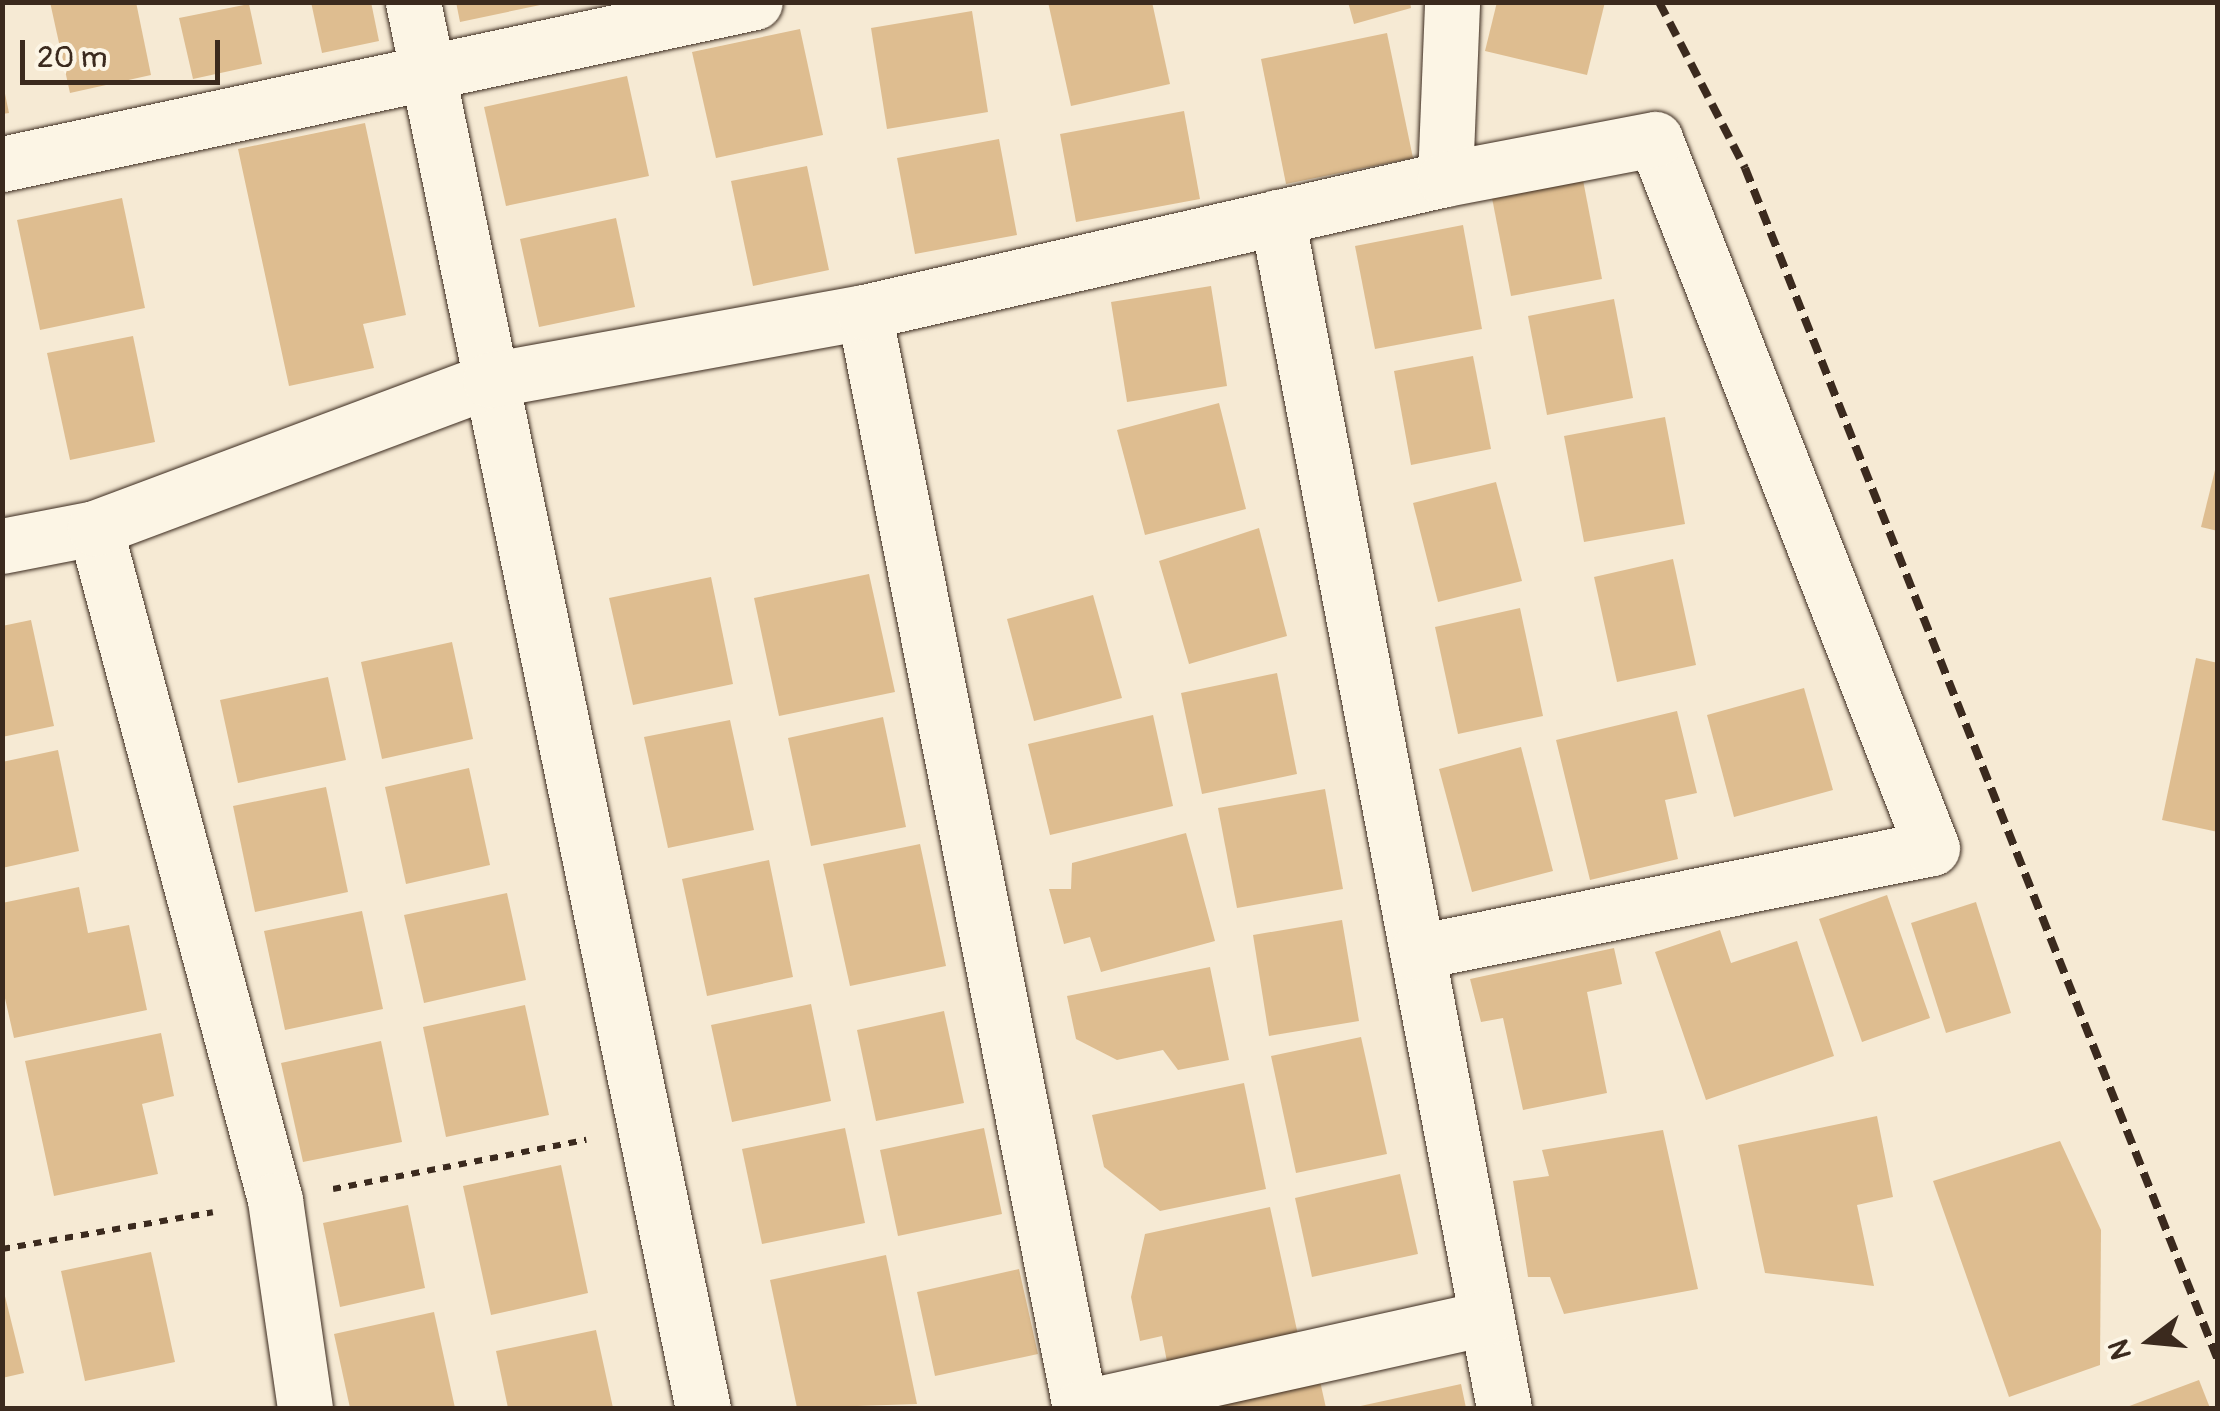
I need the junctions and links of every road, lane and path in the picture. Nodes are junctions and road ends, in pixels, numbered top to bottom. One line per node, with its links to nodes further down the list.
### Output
1 (413, 2): 4 (street)
2 (755, 2): 4 (street)
3 (1452, 2): 6 (street)
4 (427, 72): 5 (street); 9 (street)
5 (2, 164)
6 (1445, 180): 7 (street); 12 (street)
7 (1277, 217): 8 (street); 12 (street)
8 (864, 312): 9 (street); 13 (street)
9 (490, 380): 10 (street); 15 (street)
10 (95, 528): 11 (street); 14 (street)
11 (2, 546)
12 (1417, 952): 13 (street)
13 (1486, 1318): 16 (street)
14 (305, 1408)
15 (703, 1408)
16 (1504, 1408)

